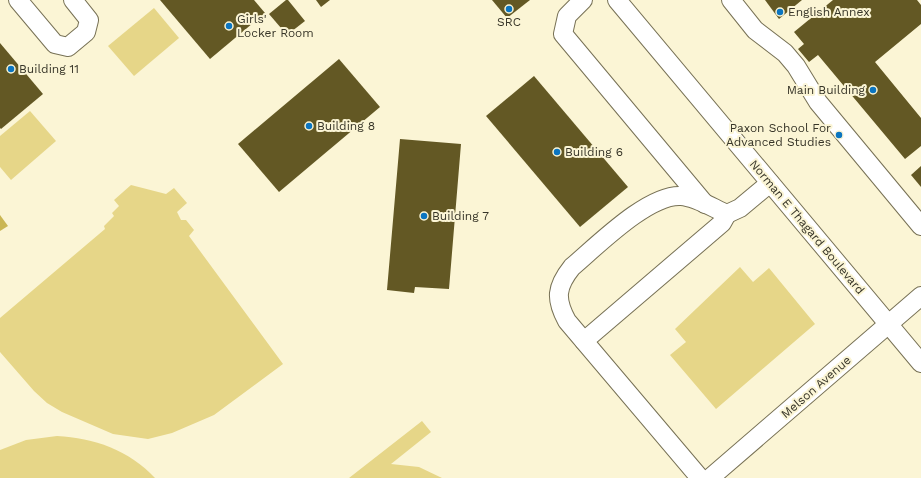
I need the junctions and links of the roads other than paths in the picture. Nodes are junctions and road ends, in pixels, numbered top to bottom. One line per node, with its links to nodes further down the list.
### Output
1 (18, 0): 2 (street)
2 (72, 0)
3 (583, 0): 7 (street)
4 (617, 0): 6 (street, Norman E Thagard Boulevard)
5 (731, 0): 9 (street)
6 (770, 183): 8 (street); 11 (street, Norman E Thagard Boulevard)
7 (705, 204): 8 (street); 12 (street)
8 (727, 214): 12 (street)
9 (921, 226)
10 (921, 296): 11 (street, Melson Avenue)
11 (888, 325): 13 (street, Norman E Thagard Boulevard); 15 (street, Melson Avenue)
12 (584, 341): 14 (street)
13 (921, 363)
14 (700, 478)
15 (710, 478)

